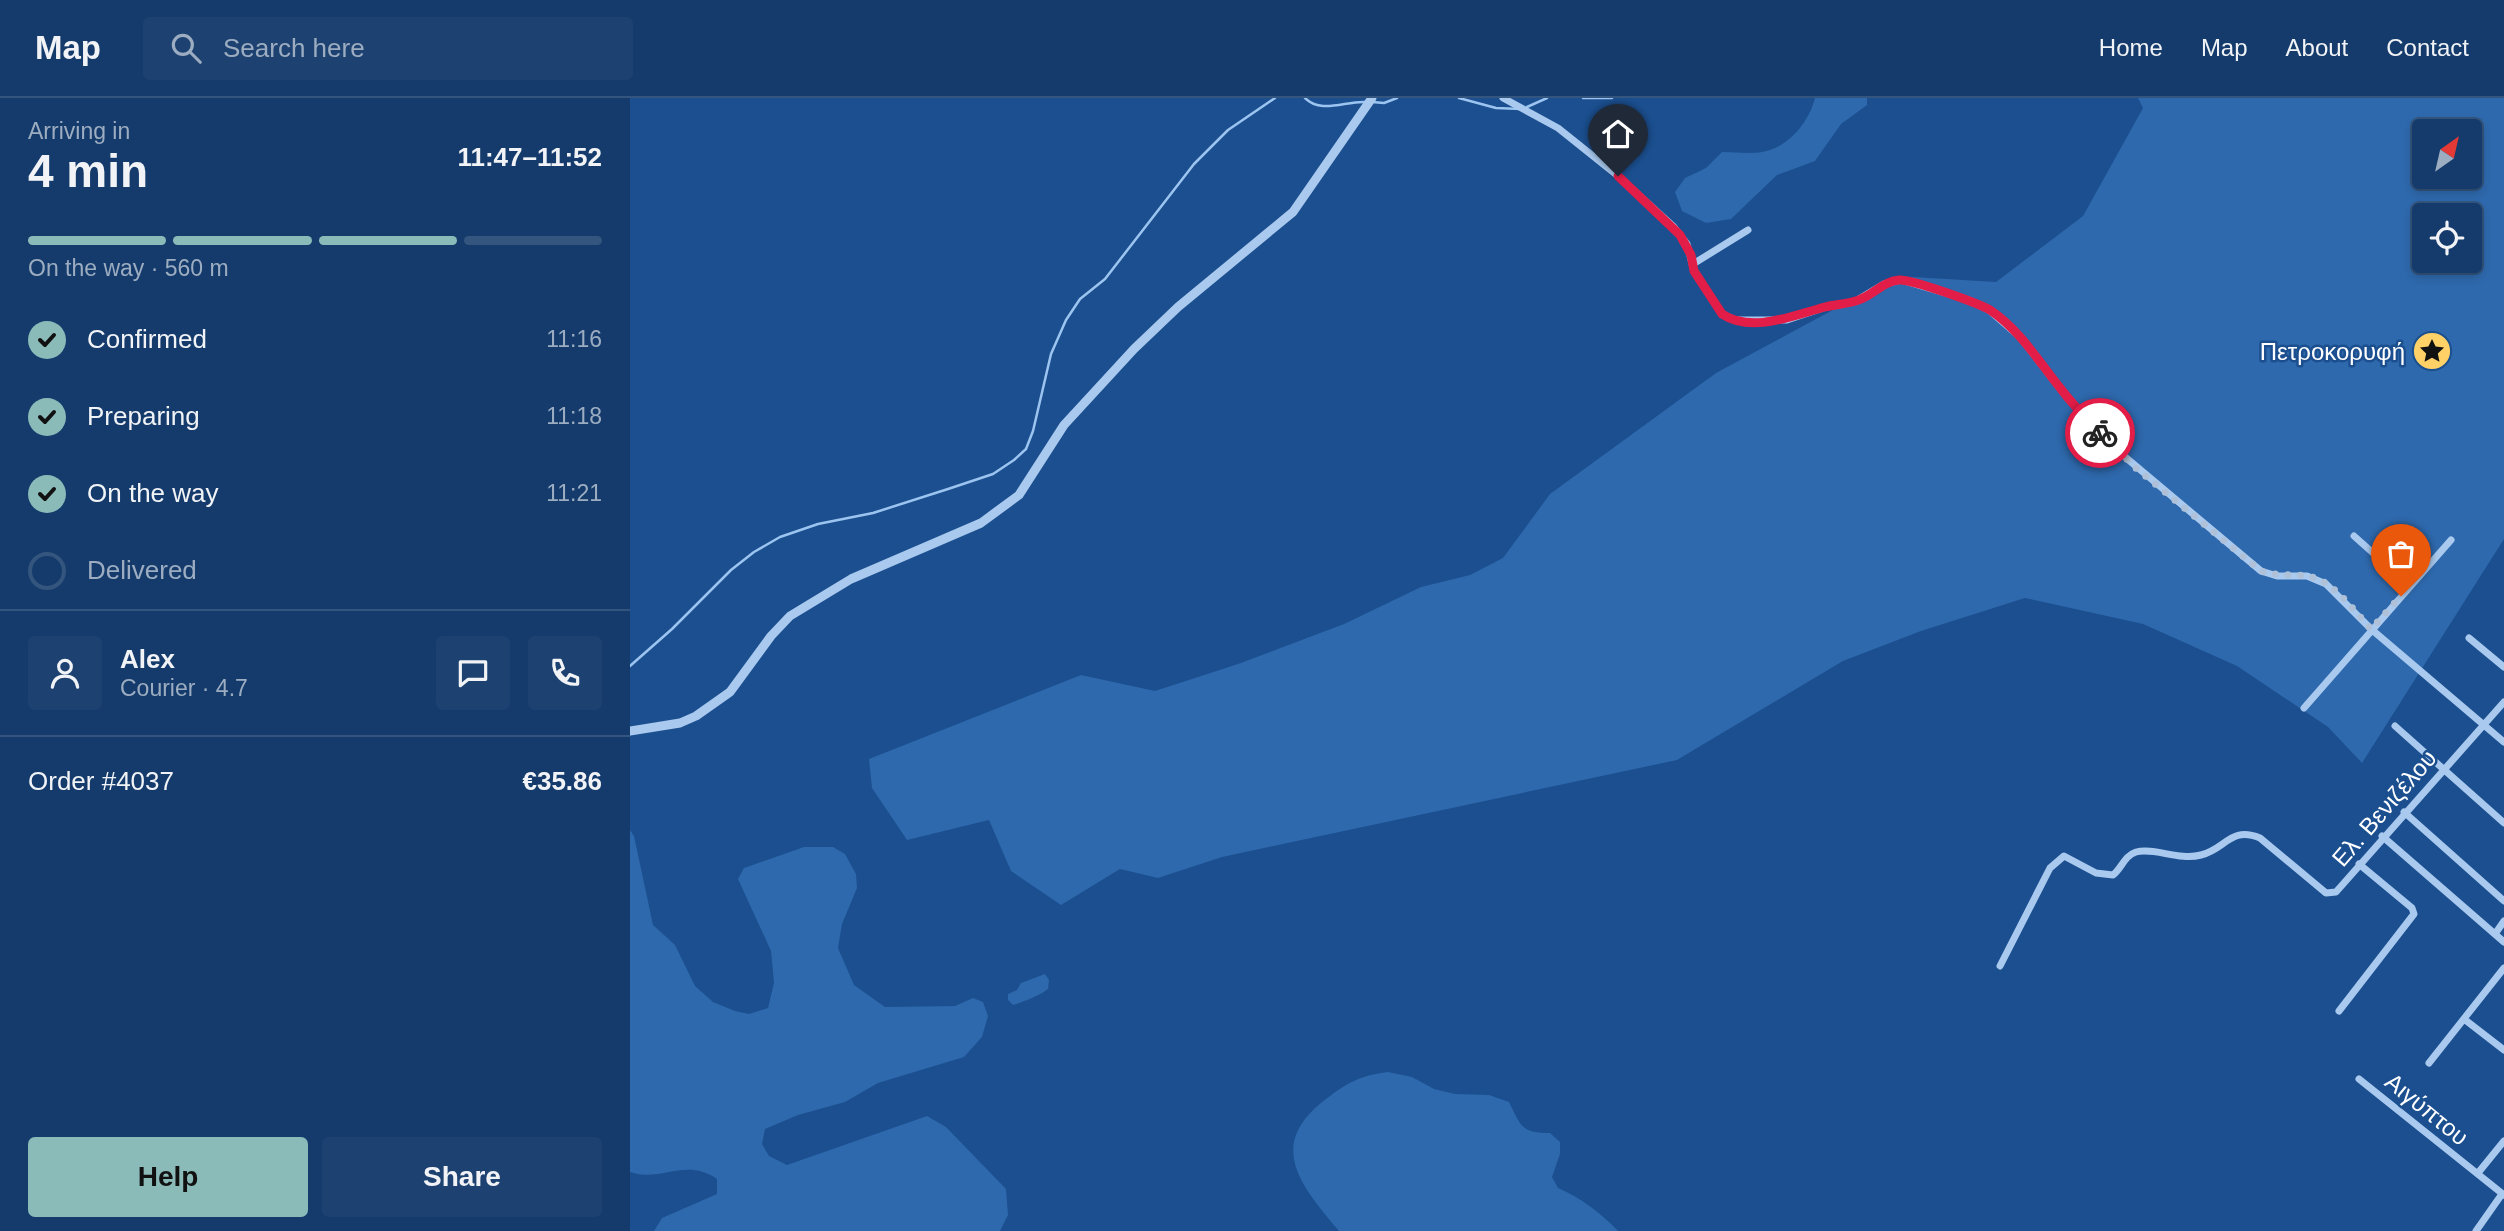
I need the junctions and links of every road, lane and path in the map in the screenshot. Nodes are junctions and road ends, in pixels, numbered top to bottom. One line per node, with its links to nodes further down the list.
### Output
1 (1372, 98): 15 (street)
2 (1503, 98): 4 (street)
3 (1748, 230): 4 (street)
4 (1693, 264): 8 (street)
5 (2354, 536): 7 (street)
6 (2451, 540): 7 (street)
7 (2410, 586): 8 (street)
8 (2371, 629): 12 (street); 13 (street)
9 (2469, 638): 10 (street)
10 (2504, 667)
11 (2504, 702): 13 (street, Ελ. Βενιζέλου)
12 (2304, 708)
13 (2483, 724): 16 (street); 17 (street, Ελ. Βενιζέλου)
14 (2395, 726): 17 (street)
15 (630, 731)
16 (2504, 742)
17 (2443, 770): 18 (street, Ελ. Βενιζέλου); 19 (street)
18 (2404, 811): 20 (street, Ελ. Βενιζέλου); 22 (street)
19 (2504, 823)
20 (2382, 836): 21 (street, Ελ. Βενιζέλου); 24 (street)
21 (2359, 864): 26 (street, Ελ. Βενιζέλου); 28 (street)
22 (2504, 901)
23 (2504, 921): 24 (street)
24 (2495, 934): 25 (street)
25 (2504, 942)
26 (2000, 966)
27 (2503, 971): 29 (street)
28 (2339, 1011)
29 (2464, 1019): 30 (street); 31 (street)
30 (2504, 1050)
31 (2429, 1063)
32 (2358, 1079): 34 (street, Αιγύπτου)
33 (2504, 1141): 34 (street)
34 (2478, 1173): 35 (street, Αιγύπτου)
35 (2503, 1195): 36 (street)
36 (2476, 1231)

